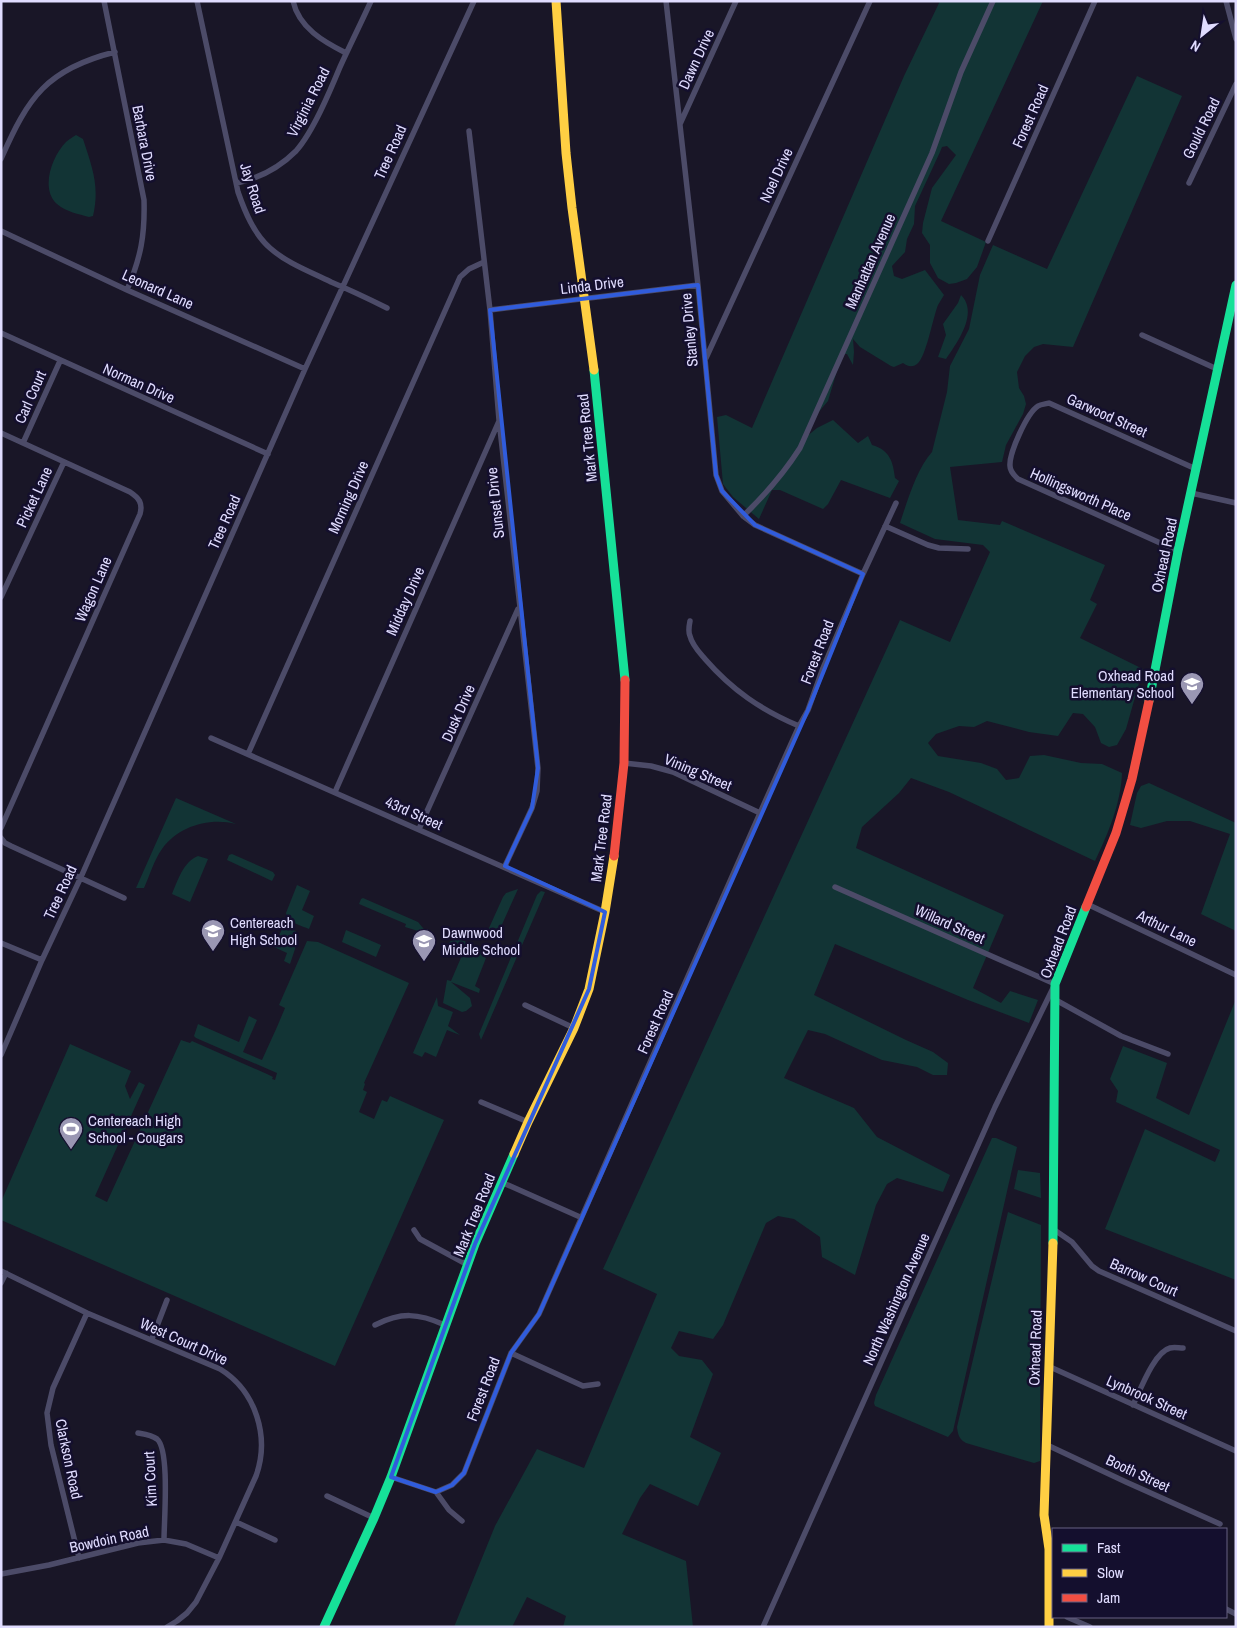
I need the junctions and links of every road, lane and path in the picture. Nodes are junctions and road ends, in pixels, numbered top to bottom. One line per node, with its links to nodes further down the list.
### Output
1 (104, 1): 14 (street, Barbara Drive)
2 (197, 1): 21 (street, Jay Road)
3 (293, 1): 15 (street)
4 (371, 1): 15 (street, Virginia Road)
5 (474, 1): 27 (street, Tree Road)
6 (556, 1): 29 (street, Mark Tree Road)
7 (666, 1): 17 (street, Stanley Drive)
8 (736, 1): 17 (street, Dawn Drive)
9 (870, 1): 34 (street, Noel Drive)
10 (993, 1): 48 (street, Manhattan Avenue)
11 (1095, 1): 23 (street, Forest Road)
12 (1226, 1): 13 (street)
13 (1236, 39)
14 (115, 52): 19 (street); 28 (street, Barbara Drive)
15 (346, 53): 21 (street, Virginia Road)
16 (1236, 84): 20 (street, Gould Road)
17 (679, 126): 25 (street, Stanley Drive)
18 (469, 131): 24 (street, Sunset Drive)
19 (1, 159)
20 (1189, 182)
21 (237, 183): 27 (street, Jay Road)
22 (1, 230): 28 (street, Leonard Lane)
23 (988, 241)
24 (484, 262): 31 (street, Sunset Drive); 58 (street, Morning Drive)
25 (698, 285): 29 (street, Linda Drive); 34 (street, Stanley Drive)
26 (1236, 285): 37 (street, Oxhead Road)
27 (344, 287): 30 (street, Jay Road); 36 (street, Tree Road)
28 (128, 290): 36 (street, Leonard Lane)
29 (586, 299): 31 (street, Linda Drive); 59 (street, Mark Tree Road)
30 (387, 308)
31 (490, 310): 38 (street, Sunset Drive)
32 (1, 334): 35 (street, Norman Drive)
33 (1142, 335): 37 (street)
34 (705, 359): 48 (street, Stanley Drive)
35 (60, 361): 41 (street, Carl Court); 42 (street, Norman Drive)
36 (306, 369): 42 (street, Tree Road)
37 (1217, 370): 44 (street, Oxhead Road)
38 (499, 420): 54 (street, Sunset Drive); 60 (street, Midday Drive)
39 (1, 433): 41 (street, Wagon Lane)
40 (1020, 435): 44 (street, Garwood Street); 51 (street, Hollingsworth Place)
41 (23, 443): 43 (street, Wagon Lane)
42 (268, 454): 66 (street, Tree Road)
43 (64, 462): 53 (street, Picket Lane); 62 (street, Wagon Lane)
44 (1196, 470): 45 (street, Oxhead Road)
45 (1191, 493): 47 (street); 51 (street, Oxhead Road)
46 (896, 503): 49 (street, Forest Road)
47 (1236, 503)
48 (743, 516): 52 (street, Stanley Drive)
49 (885, 526): 50 (street); 52 (street, Forest Road)
50 (968, 549)
51 (1178, 551): 69 (street, Oxhead Road)
52 (863, 574): 56 (street, Forest Road)
53 (1, 597)
54 (519, 607): 63 (street, Dusk Drive); 65 (street, Sunset Drive)
55 (690, 621): 56 (street)
56 (799, 726): 61 (street, Forest Road)
57 (211, 738): 58 (street, 43rd Street)
58 (248, 754): 60 (street, 43rd Street)
59 (624, 763): 61 (street, Vining Street); 70 (street, Mark Tree Road)
60 (335, 792): 63 (street, 43rd Street)
61 (760, 812): 83 (street, Forest Road)
62 (1, 828)
63 (420, 829): 65 (street, 43rd Street)
64 (1, 838): 66 (street)
65 (505, 866): 70 (street, 43rd Street)
66 (81, 878): 68 (street); 72 (street, Tree Road)
67 (835, 887): 74 (street, Willard Street)
68 (124, 898)
69 (1087, 904): 73 (street, Arthur Lane); 74 (street, Oxhead Road)
70 (605, 912): 77 (street, Mark Tree Road)
71 (1, 943): 72 (street)
72 (42, 960): 79 (street, Tree Road)
73 (1236, 975)
74 (1055, 984): 75 (street, Oxhead Road); 119 (street, North Washington Avenue)
75 (1054, 999): 78 (street); 84 (street, Oxhead Road)
76 (525, 1005): 77 (street)
77 (574, 1028): 81 (street, Mark Tree Road)
78 (1168, 1054)
79 (1, 1055)
80 (481, 1102): 81 (street)
81 (528, 1122): 82 (street, Mark Tree Road)
82 (501, 1182): 83 (street); 86 (street, Mark Tree Road)
83 (580, 1217): 96 (street, Forest Road)
84 (1053, 1229): 93 (street, Barrow Court); 97 (street, Oxhead Road)
85 (414, 1230): 86 (street)
86 (468, 1265): 92 (street, Mark Tree Road)
87 (4, 1272): 88 (street); 90 (street, West Court Drive)
88 (1, 1283)
89 (167, 1300): 94 (street)
90 (87, 1313): 94 (street, West Court Drive); 112 (street, Clarkson Road)
91 (375, 1325): 92 (street)
92 (445, 1325): 103 (street, Mark Tree Road)
93 (1236, 1331)
94 (152, 1339): 108 (street, West Court Drive)
95 (1183, 1348): 99 (street)
96 (511, 1353): 98 (street); 104 (street, Forest Road)
97 (1048, 1366): 99 (street, Lynbrook Street); 101 (street, Oxhead Road)
98 (598, 1384)
99 (1134, 1406): 102 (street, Lynbrook Street)
100 (138, 1433): 110 (street, Kim Court)
101 (1046, 1444): 109 (street, Booth Street); 115 (street, Oxhead Road)
102 (1236, 1451)
103 (391, 1477): 104 (street); 106 (street, Mark Tree Road)
104 (436, 1492): 107 (street)
105 (327, 1496): 106 (street)
106 (374, 1518): 118 (street, Mark Tree Road)
107 (462, 1521)
108 (236, 1522): 111 (street); 113 (street, West Court Drive)
109 (1220, 1524)
110 (164, 1540): 112 (street, Bowdoin Road); 113 (street, Bowdoin Road)
111 (275, 1540)
112 (79, 1558): 114 (street, Bowdoin Road)
113 (219, 1558): 117 (street, West Court Drive)
114 (1, 1574)
115 (1052, 1610): 120 (street, Oxhead Road)
116 (1070, 1618): 121 (street)
117 (167, 1627)
118 (324, 1627)
119 (763, 1627)
120 (1050, 1627)
121 (1090, 1627)

